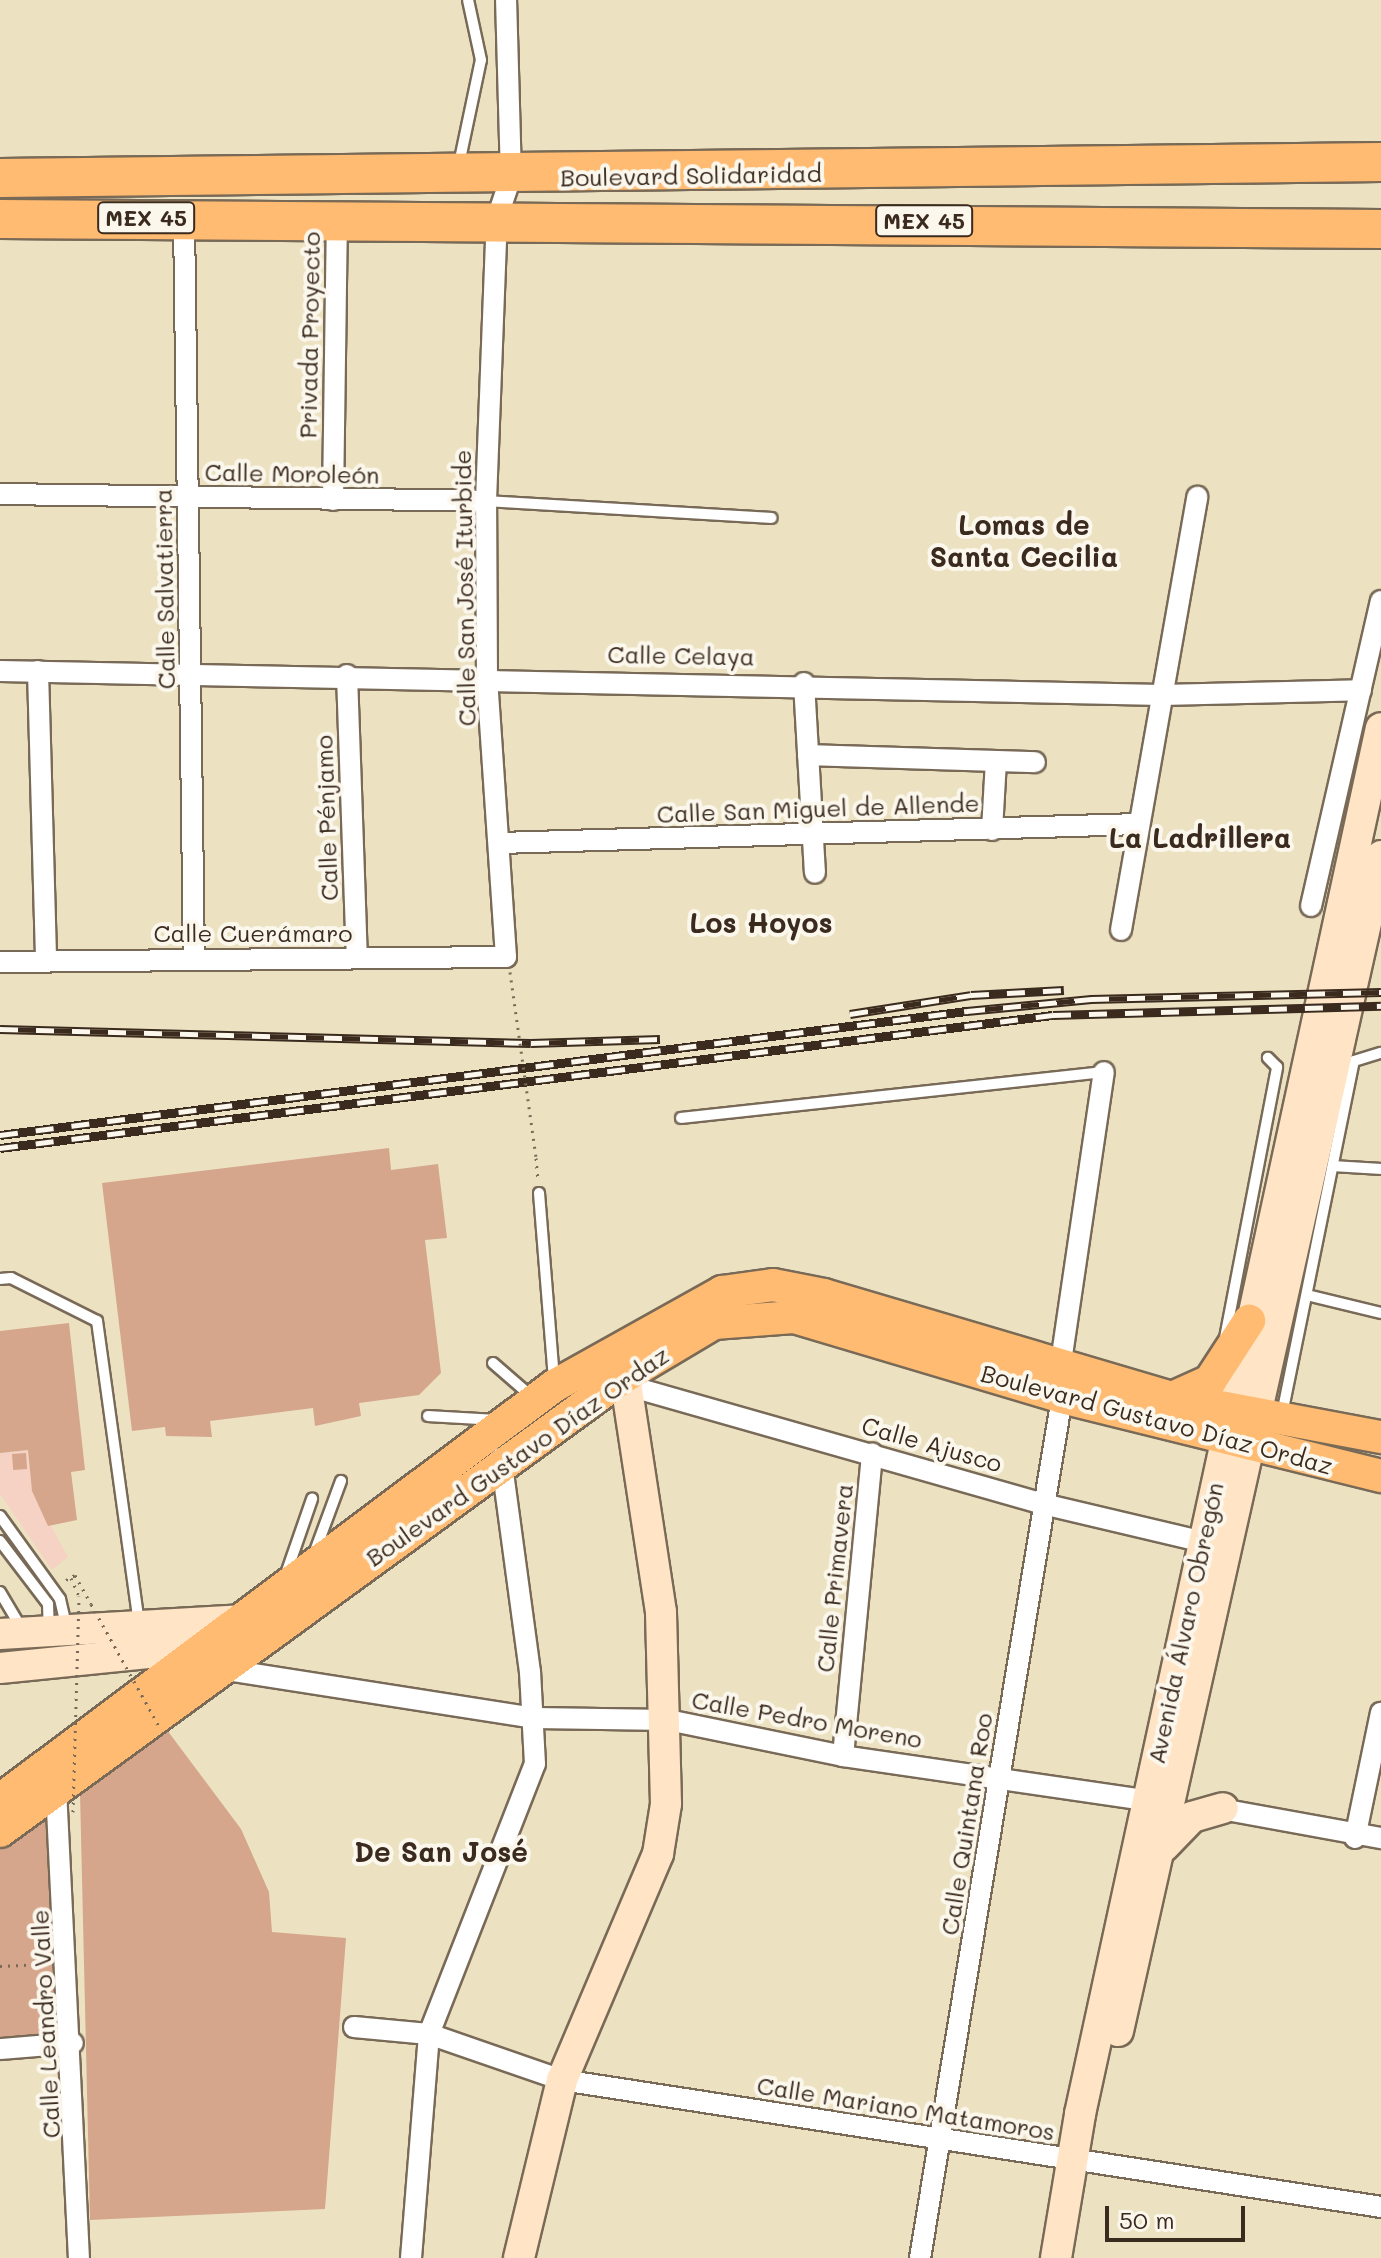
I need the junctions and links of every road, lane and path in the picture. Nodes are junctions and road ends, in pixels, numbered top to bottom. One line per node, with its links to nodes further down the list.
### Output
1 (468, 0): 6 (lane)
2 (506, 0): 4 (street)
3 (1381, 162): 4 (highway, Boulevard Solidaridad / MEX 45)
4 (511, 177): 6 (highway, Boulevard Solidaridad / MEX 45); 8 (street, Calle San José Iturbide)
5 (0, 178): 6 (highway, Boulevard Solidaridad / MEX 45)
6 (458, 178)
7 (184, 218): 9 (highway, Boulevard Solidaridad / MEX 45); 10 (highway, Boulevard Solidaridad / MEX 45); 13 (street, Calle Salvatierra)
8 (497, 218): 10 (highway, Boulevard Solidaridad / MEX 45); 11 (highway, Boulevard Solidaridad / MEX 45); 16 (street, Calle San José Iturbide)
9 (0, 219)
10 (337, 219): 15 (street, Privada Proyecto)
11 (1371, 235)
12 (0, 494): 13 (street, Calle Moroleón)
13 (189, 497): 15 (street, Calle Moroleón); 21 (street, Calle Salvatierra)
14 (1197, 497): 26 (street)
15 (333, 500): 16 (street, Calle Moroleón)
16 (486, 501): 17 (lane); 23 (street, Calle San José Iturbide)
17 (771, 518)
18 (1381, 604): 25 (street)
19 (0, 671): 20 (street, Calle Celaya)
20 (38, 671): 21 (street, Calle Celaya); 41 (street)
21 (192, 673): 22 (street, Calle Celaya); 40 (street, Calle Salvatierra)
22 (347, 675): 23 (street, Calle Celaya); 39 (street, Calle Pénjamo)
23 (487, 679): 24 (street, Calle Celaya); 34 (street, Calle San José Iturbide)
24 (804, 683): 26 (street, Calle Celaya); 28 (street)
25 (1361, 690): 26 (street, Calle Celaya); 37 (street)
26 (1162, 695): 31 (street)
27 (1381, 728): 44 (street)
28 (808, 755): 29 (street); 33 (street)
29 (996, 761): 30 (street); 32 (street)
30 (1035, 762)
31 (1139, 824): 32 (street, Calle San Miguel de Allende); 38 (street)
32 (992, 830): 33 (street, Calle San Miguel de Allende)
33 (812, 835): 34 (street, Calle San Miguel de Allende); 36 (street)
34 (499, 843): 43 (street, Calle San José Iturbide)
35 (1381, 856): 44 (street)
36 (815, 873)
37 (1311, 906)
38 (1121, 930)
39 (357, 958): 40 (street, Calle Cuerámaro); 43 (street, Calle Cuerámaro)
40 (194, 960): 41 (street, Calle Cuerámaro)
41 (46, 961): 42 (street, Calle Cuerámaro)
42 (0, 962)
43 (508, 965): 51 (path, bridge)
44 (1334, 997): 55 (street, Avenida Álvaro Obregón); 64 (street, Avenida Álvaro Obregón)
45 (1381, 1053): 49 (lane)
46 (1268, 1058): 58 (lane)
47 (1104, 1072): 48 (lane); 56 (street)
48 (681, 1118)
49 (1333, 1166): 50 (lane); 53 (lane)
50 (1381, 1169)
51 (539, 1193): 60 (lane)
52 (0, 1279): 79 (lane)
53 (1307, 1295): 54 (lane); 64 (lane)
54 (1381, 1313)
55 (1249, 1321): 58 (main road); 64 (street, Avenida Álvaro Obregón)
56 (1061, 1362): 60 (main road, Boulevard Gustavo Díaz Ordaz); 62 (main road, Boulevard Gustavo Díaz Ordaz)
57 (493, 1363): 60 (lane)
58 (1220, 1367): 62 (main road)
59 (625, 1381): 61 (main road, Boulevard Gustavo Díaz Ordaz); 67 (street, Calle Ajusco); 68 (main road, Boulevard Gustavo Díaz Ordaz); 87 (street)
60 (545, 1393): 65 (main road, Boulevard Gustavo Díaz Ordaz)
61 (1062, 1397): 64 (main road, Boulevard Gustavo Díaz Ordaz); 72 (street, Calle Quintana Roo)
62 (1172, 1398): 64 (main road, Boulevard Gustavo Díaz Ordaz)
63 (428, 1416): 65 (lane)
64 (1247, 1426): 66 (main road, Boulevard Gustavo Díaz Ordaz); 69 (main road, Boulevard Gustavo Díaz Ordaz); 75 (street, Avenida Álvaro Obregón)
65 (499, 1428): 68 (street); 76 (main road, Boulevard Gustavo Díaz Ordaz)
66 (1381, 1437)
67 (872, 1453): 72 (street, Calle Ajusco); 89 (street, Calle Primavera)
68 (503, 1464): 81 (main road, Boulevard Gustavo Díaz Ordaz); 86 (street)
69 (1381, 1476)
70 (341, 1481): 76 (lane)
71 (312, 1499): 77 (lane)
72 (1039, 1503): 75 (street, Calle Ajusco); 90 (street, Calle Quintana Roo)
73 (0, 1516): 80 (lane)
74 (0, 1541): 80 (lane)
75 (1214, 1544): 93 (street, Avenida Álvaro Obregón)
76 (307, 1571): 77 (main road, Boulevard Gustavo Díaz Ordaz)
77 (280, 1591): 81 (main road, Boulevard Gustavo Díaz Ordaz)
78 (0, 1592): 80 (lane)
79 (139, 1622): 80 (street); 81 (street)
80 (35, 1629): 83 (lane); 83 (lane)
81 (244, 1634): 82 (main road, Boulevard Gustavo Díaz Ordaz)
82 (213, 1657): 83 (street); 86 (street, Calle Pedro Moreno); 91 (main road, Boulevard Gustavo Díaz Ordaz); 92 (main road, Boulevard Gustavo Díaz Ordaz)
83 (59, 1662): 84 (street)
84 (0, 1668)
85 (1381, 1713): 96 (street)
86 (535, 1718): 87 (street, Calle Pedro Moreno); 102 (street)
87 (668, 1720): 89 (street, Calle Pedro Moreno); 105 (street)
88 (160, 1728): 92 (path, bridge)
89 (843, 1756): 90 (street, Calle Pedro Moreno)
90 (1002, 1776): 93 (street, Calle Pedro Moreno); 106 (street, Calle Quintana Roo)
91 (0, 1800)
92 (64, 1800): 95 (main road, Boulevard Gustavo Díaz Ordaz); 99 (street, Calle Leandro Valle)
93 (1160, 1802): 94 (street, Calle Pedro Moreno); 98 (street, Avenida Álvaro Obregón); 107 (street, Avenida Álvaro Obregón)
94 (1223, 1808): 96 (street, Calle Pedro Moreno); 98 (street)
95 (0, 1831)
96 (1355, 1838): 97 (street, Calle Pedro Moreno)
97 (1381, 1838)
98 (1161, 1851): 107 (street, Avenida Álvaro Obregón)
99 (69, 1964): 100 (path); 103 (street, Calle Leandro Valle)
100 (0, 1966)
101 (354, 2027): 102 (street, Calle Mariano Matamoros)
102 (429, 2034): 105 (street, Calle Mariano Matamoros); 110 (street)
103 (73, 2043): 104 (street); 109 (street, Calle Leandro Valle)
104 (0, 2049)
105 (562, 2080): 106 (street, Calle Mariano Matamoros); 111 (street)
106 (938, 2140): 107 (street, Calle Mariano Matamoros); 112 (street, Calle Quintana Roo)
107 (1077, 2162): 108 (street, Calle Mariano Matamoros); 113 (street, Avenida Álvaro Obregón)
108 (1381, 2207)
109 (79, 2258)
110 (411, 2258)
111 (519, 2258)
112 (920, 2258)
113 (1056, 2258)

